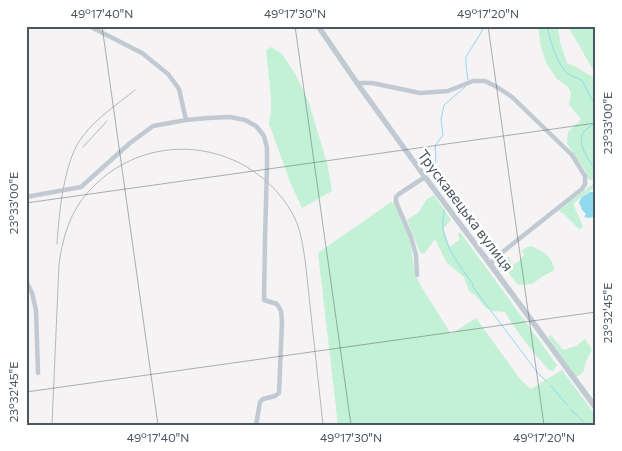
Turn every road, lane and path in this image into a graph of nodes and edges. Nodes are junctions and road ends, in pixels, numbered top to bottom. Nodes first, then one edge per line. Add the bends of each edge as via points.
1 (89, 26) edge
2 (318, 26) edge
3 (357, 83) junction
4 (186, 120) junction
5 (425, 177) junction
6 (26, 197) edge
7 (490, 264) junction
8 (418, 275) dead end
9 (26, 281) edge
10 (38, 373) dead end
11 (596, 408) edge
12 (256, 425) edge

1 - 4 street via 142,53 168,74 179,89
2 - 3 street, Трускавецька вулиця
3 - 5 street, Трускавецька вулиця
3 - 7 street via 427,93 485,81 512,97 572,155 585,176 582,189
4 - 6 street via 146,130 79,188
4 - 12 street via 230,117 245,120 264,136 267,148 264,300 277,304 281,311 279,393 262,399
5 - 7 street, Трускавецька вулиця
5 - 8 street via 396,197 411,236
7 - 11 street, Трускавецька вулиця
9 - 10 street via 36,310

